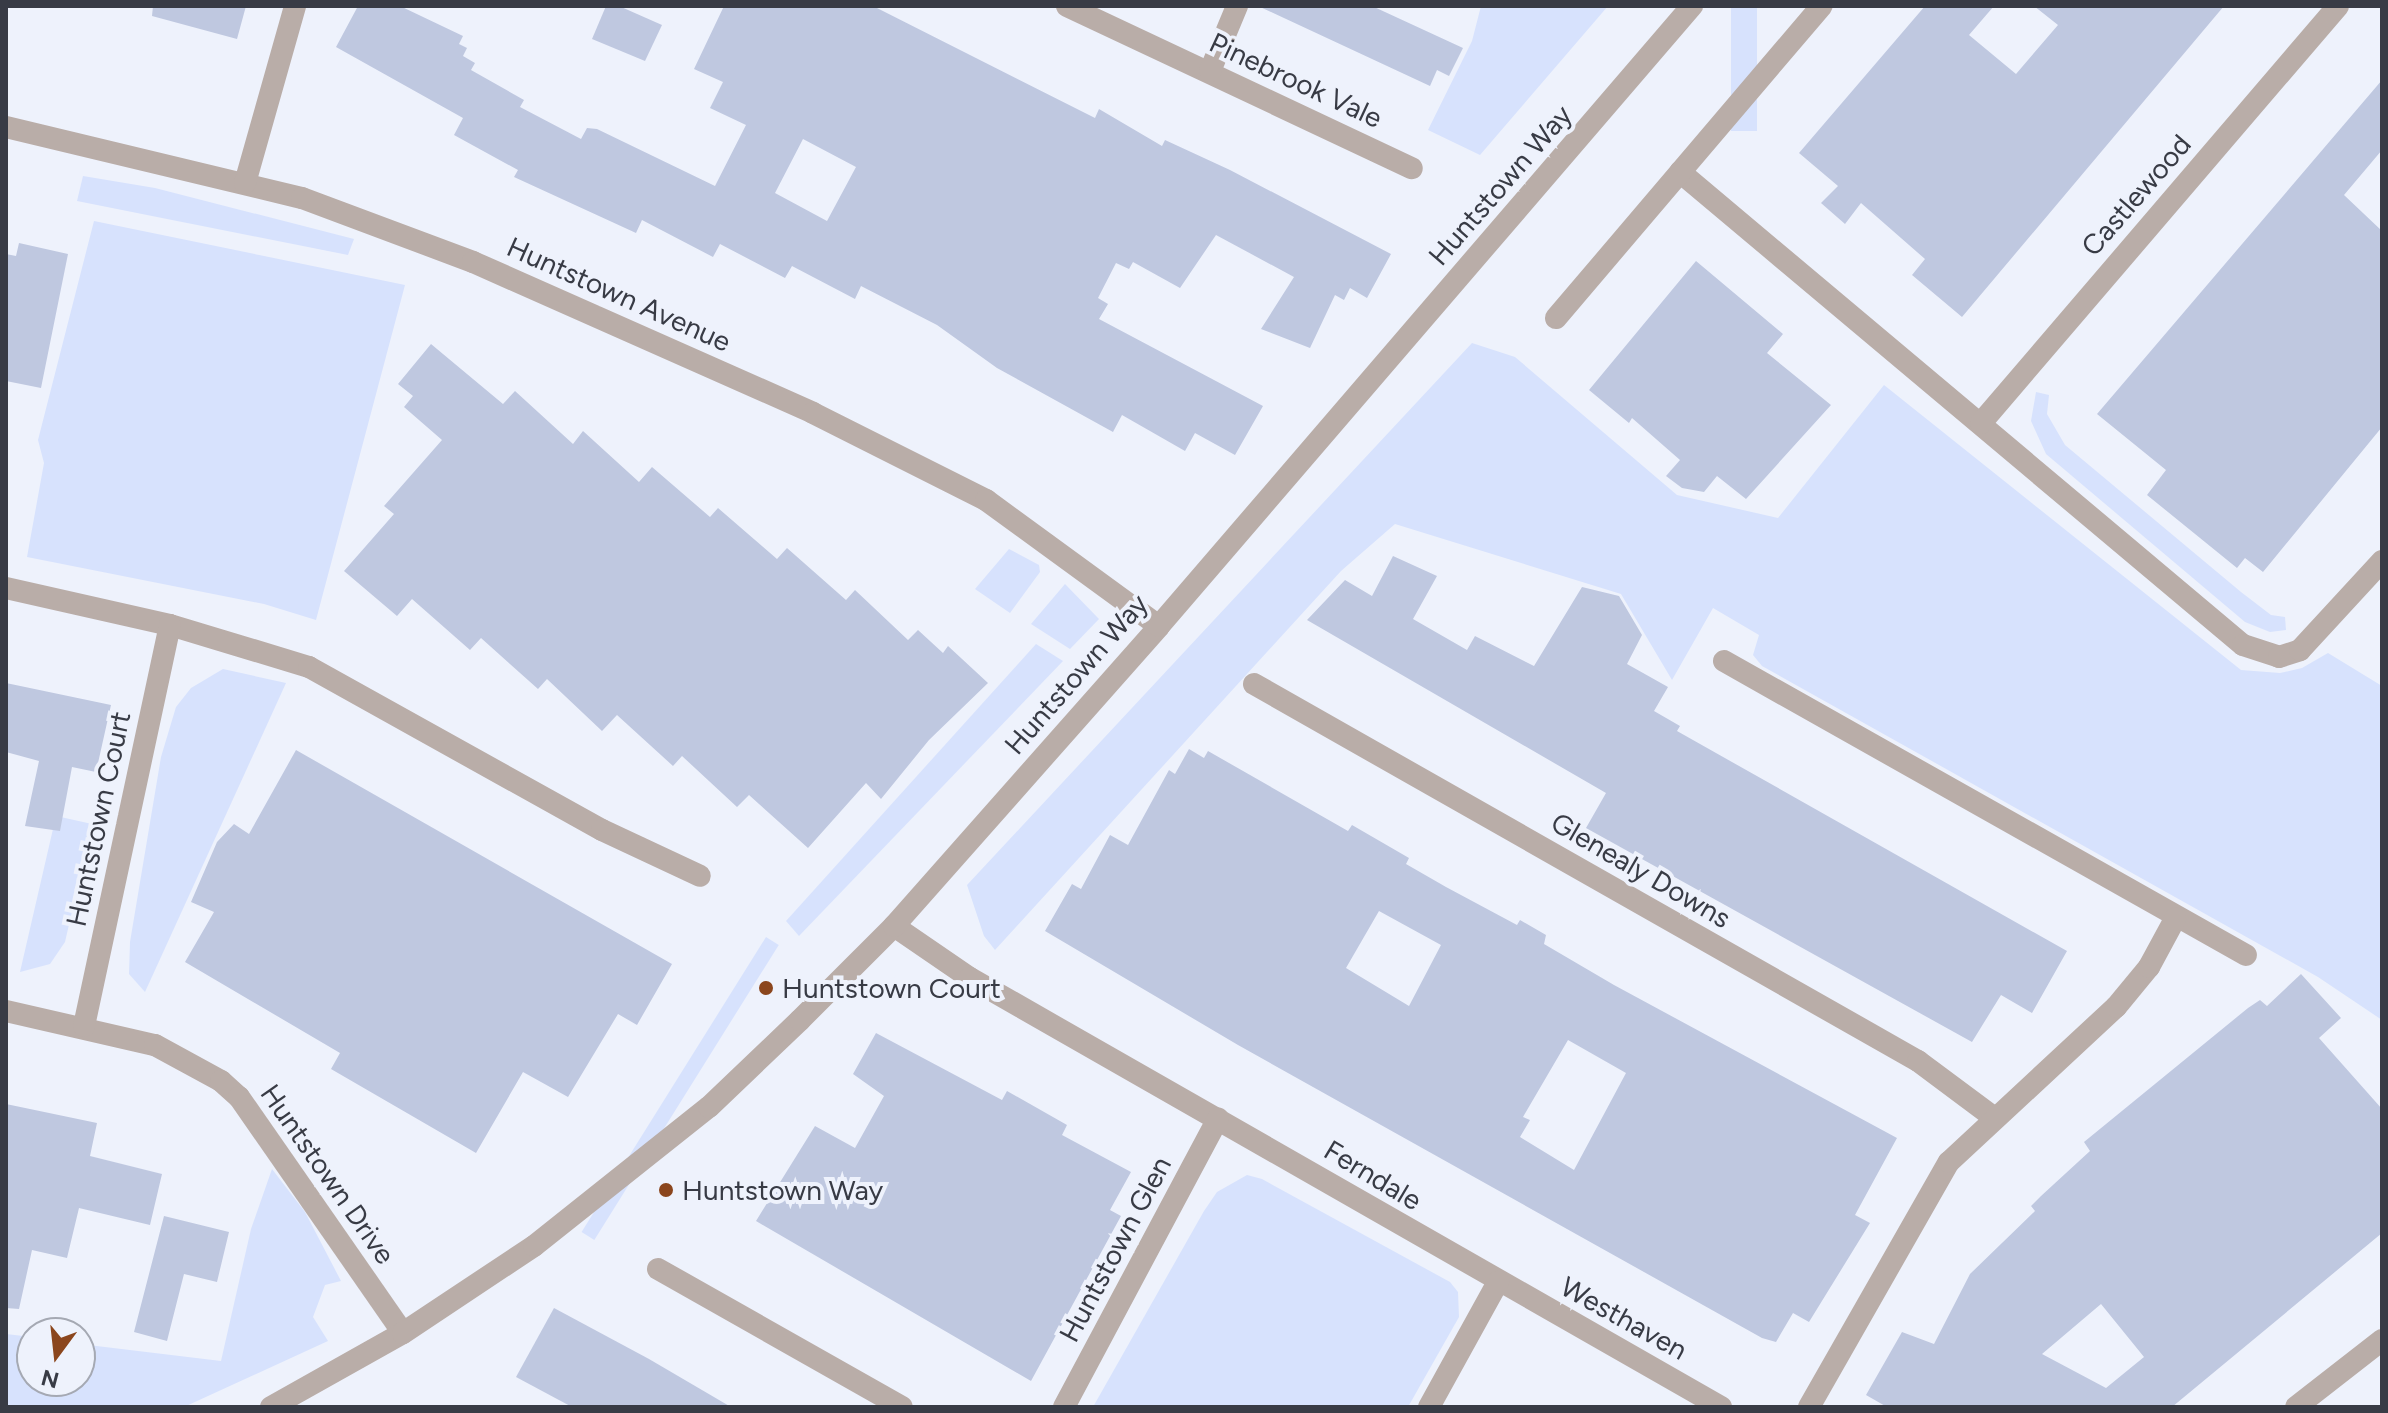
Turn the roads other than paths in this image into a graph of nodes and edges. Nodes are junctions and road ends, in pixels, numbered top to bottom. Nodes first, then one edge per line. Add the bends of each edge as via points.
1 (295, 6) edge
2 (1067, 6) edge
3 (1237, 6) edge
4 (1692, 6) edge
5 (1822, 6) edge
6 (2338, 6) edge
7 (1210, 71) junction
8 (6, 127) edge
9 (1412, 168) dead end
10 (1680, 172) junction
11 (245, 183) junction
12 (1556, 318) dead end
13 (1981, 423) junction
14 (2382, 561) edge
15 (6, 588) edge
16 (170, 625) junction
17 (1159, 626) junction
18 (1724, 661) dead end
19 (1254, 684) dead end
20 (700, 876) dead end
21 (2175, 919) junction
22 (894, 926) junction
23 (2246, 955) dead end
24 (6, 1011) edge
25 (84, 1026) junction
26 (1993, 1117) junction
27 (1218, 1118) junction
28 (658, 1269) dead end
29 (1498, 1282) junction
30 (403, 1333) junction
31 (2382, 1340) edge
32 (271, 1407) edge
33 (902, 1407) edge
34 (1064, 1407) edge
35 (1429, 1407) edge
36 (1721, 1407) edge
37 (1809, 1407) edge
38 (2296, 1407) edge

1 - 11 street
2 - 7 street, Pinebrook Vale
3 - 7 street
4 - 17 street, Huntstown Way
5 - 10 street
6 - 13 street, Castlewood
7 - 9 street, Pinebrook Vale
8 - 11 street, Huntstown Avenue
10 - 12 street
10 - 13 street
11 - 17 street, Huntstown Avenue via 401,232 813,413 986,500
13 - 14 street via 2260,654 2279,657 2312,642
15 - 16 street
16 - 20 street via 257,648 332,678 602,830
16 - 25 street, Huntstown Court
17 - 22 street, Huntstown Way
18 - 21 street
19 - 26 street, Glenealy Downs via 1918,1061
21 - 23 street
21 - 26 street via 2149,967 2116,1007
22 - 27 street, Ferndale via 970,978
22 - 30 street, Huntstown Way via 709,1107 625,1179
24 - 25 street, Huntstown Drive
25 - 30 street, Huntstown Drive via 155,1045 191,1062 239,1097
26 - 37 street via 1949,1162
27 - 29 street, Ferndale
27 - 34 street, Huntstown Glen
28 - 33 street
29 - 35 street
29 - 36 street, Westhaven
30 - 32 street, Huntstown Way
31 - 38 street

